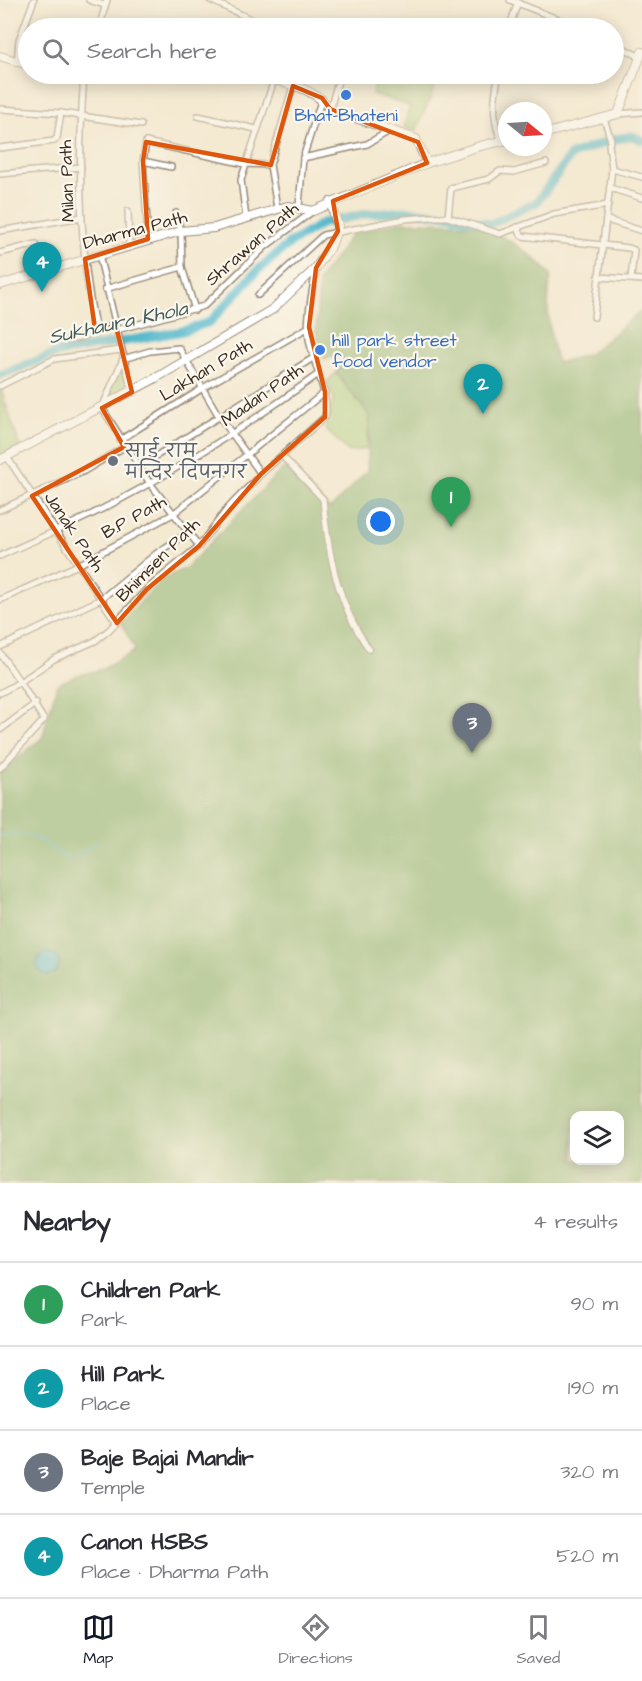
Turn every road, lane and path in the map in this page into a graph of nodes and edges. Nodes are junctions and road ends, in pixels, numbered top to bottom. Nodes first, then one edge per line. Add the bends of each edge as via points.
1 (34, 0) edge
2 (88, 0) edge
3 (210, 0) edge
4 (510, 0) edge
5 (518, 2) edge
6 (105, 3) edge
7 (27, 18) edge
8 (101, 18) edge
9 (249, 18) edge
10 (512, 18) edge
11 (556, 18) edge
12 (624, 47) edge
13 (18, 52) edge
14 (641, 55) edge
15 (0, 56) edge
16 (17, 63) joint
17 (83, 84) edge
18 (273, 84) edge
19 (285, 84) edge
20 (337, 84) edge
21 (498, 84) edge
22 (291, 86) junction
23 (322, 98) junction
24 (0, 109) edge
25 (330, 109) junction
26 (642, 111) edge
27 (61, 113) junction
28 (618, 114) junction
29 (81, 116) junction
30 (198, 116) dead end
31 (604, 119) junction
32 (141, 125) dead end
33 (256, 129) junction
34 (391, 130) junction
35 (552, 132) edge
36 (498, 133) edge
37 (498, 142) edge
38 (0, 148) edge
39 (303, 158) junction
40 (143, 161) junction
41 (427, 163) junction
42 (546, 163) dead end
43 (245, 164) junction
44 (270, 165) junction
45 (171, 167) dead end
46 (81, 168) junction
47 (612, 169) junction
48 (0, 174) edge
49 (642, 177) edge
50 (610, 188) junction
51 (642, 198) edge
52 (330, 202) junction
53 (608, 205) junction
54 (299, 206) junction
55 (277, 208) junction
56 (313, 211) junction
57 (128, 212) dead end
58 (176, 213) dead end
59 (82, 217) junction
60 (448, 217) junction
61 (246, 218) junction
62 (607, 220) junction
63 (517, 227) junction
64 (338, 229) junction
65 (0, 231) edge
66 (181, 231) junction
67 (642, 231) edge
68 (148, 239) junction
69 (36, 244) dead end
70 (129, 244) junction
71 (603, 247) junction
72 (0, 253) edge
73 (99, 255) junction
74 (86, 259) junction
75 (182, 267) junction
76 (316, 268) junction
77 (599, 277) junction
78 (631, 279) junction
79 (642, 280) edge
80 (0, 285) edge
81 (105, 289) junction
82 (258, 295) dead end
83 (195, 310) junction
84 (594, 317) dead end
85 (309, 327) junction
86 (95, 329) junction
87 (117, 330) junction
88 (68, 340) dead end
89 (121, 350) junction
90 (313, 358) junction
91 (123, 359) junction
92 (184, 361) junction
93 (317, 375) junction
94 (0, 386) edge
95 (203, 388) junction
96 (132, 392) junction
97 (325, 392) junction
98 (102, 408) junction
99 (220, 417) junction
100 (233, 434) junction
101 (120, 440) junction
102 (124, 447) junction
103 (246, 453) junction
104 (283, 457) junction
105 (4, 458) edge
106 (140, 466) junction
107 (261, 474) junction
108 (149, 482) junction
109 (32, 496) junction
110 (0, 510) edge
111 (173, 514) junction
112 (56, 530) junction
113 (187, 533) junction
114 (199, 546) junction
115 (0, 556) edge
116 (78, 565) junction
117 (101, 599) junction
118 (0, 600) edge
119 (117, 623) junction
120 (0, 647) edge
121 (369, 649) dead end
122 (0, 653) edge
123 (20, 681) junction
124 (0, 693) edge
125 (36, 703) junction
126 (0, 730) edge
127 (0, 768) edge

1 - 7 street
2 - 6 street
3 - 9 street
4 - 5 street
5 - 10 street
5 - 11 street
6 - 8 street
12 - 14 street
13 - 16 street
14 - 28 street
15 - 16 street
17 - 29 street, Milan Path
18 - 33 street
19 - 22 street
20 - 25 street
21 - 36 street
22 - 23 street
22 - 44 street
23 - 25 street
23 - 39 street
24 - 27 street
25 - 34 street
26 - 28 street
27 - 29 street
27 - 38 street via 54,141
28 - 31 street
29 - 32 street
29 - 46 street, Milan Path
30 - 33 street
31 - 35 street
31 - 47 street via 611,140
33 - 43 street
34 - 39 street via 367,144
34 - 41 street via 416,139
37 - 41 street, Shrawan Path
39 - 54 street
40 - 43 street via 146,142
40 - 45 street
40 - 68 street
41 - 52 street, Shrawan Path
42 - 60 street via 514,172 500,171 489,179 451,188
43 - 44 street
43 - 61 street via 241,180
44 - 55 street
46 - 48 street
46 - 59 street, Milan Path
47 - 49 street
47 - 50 street
50 - 51 street
50 - 53 street
52 - 56 street, Shrawan Path
52 - 64 street
53 - 62 street
53 - 63 street via 554,214
54 - 55 street, Dharma Path
54 - 56 street, Dharma Path
55 - 61 street, Dharma Path
56 - 83 street, Shrawan Path via 265,247 204,306
57 - 70 street
58 - 66 street
59 - 65 street
59 - 74 street, Milan Path
60 - 63 street via 500,234
60 - 64 street
61 - 66 street, Dharma Path via 214,228
62 - 67 street
62 - 71 street
63 - 71 street via 522,236
64 - 76 street
64 - 82 street via 323,235
66 - 68 street, Dharma Path
66 - 75 street
68 - 70 street, Dharma Path
69 - 72 street
70 - 73 street, Dharma Path
71 - 77 street
71 - 78 street via 634,250
73 - 74 street, Dharma Path
73 - 81 street
74 - 80 street, Dharma Path
74 - 86 street, Milan Path
75 - 81 street
75 - 83 street
76 - 85 street
76 - 92 street via 273,309
77 - 78 street
77 - 84 street
78 - 79 street
81 - 87 street
83 - 87 street, Shrawan Path
85 - 90 street
85 - 95 street, Lakhan Path
86 - 87 street, Shrawan Path
86 - 88 street via 83,338
87 - 89 street
89 - 91 street
89 - 94 street via 54,359
90 - 93 street
90 - 99 street
91 - 92 street via 177,347
91 - 96 street
91 - 98 street
92 - 95 street
92 - 96 street
93 - 97 street
93 - 100 street, Madan Path
95 - 99 street
95 - 101 street, Lakhan Path
96 - 98 street
97 - 103 street, B.P Path
97 - 104 street, Bhimsen Path via 325,417
98 - 101 street
98 - 105 street
99 - 100 street
99 - 106 street
100 - 103 street
100 - 108 street, Madan Path
101 - 102 street
102 - 106 street
102 - 109 street
103 - 107 street
103 - 111 street, B.P Path
104 - 107 street, Bhimsen Path
104 - 121 street via 323,499 324,531 339,593
105 - 109 street, Janak Path
106 - 108 street
107 - 114 street, Bhimsen Path
108 - 111 street
108 - 112 street, Madan Path
109 - 110 street
109 - 112 street, Janak Path
111 - 113 street
111 - 116 street, B.P Path
112 - 115 street, Madan Path
112 - 116 street, Janak Path
113 - 114 street
113 - 117 street
114 - 119 street, Bhimsen Path via 147,589
116 - 117 street, Janak Path
116 - 118 street, B.P Path
117 - 119 street, Janak Path
117 - 120 street
119 - 123 street, Bhimsen Path via 95,641 54,659
122 - 123 street
123 - 124 street, Bhimsen Path
123 - 125 street
125 - 126 street
125 - 127 street via 45,717 43,724

